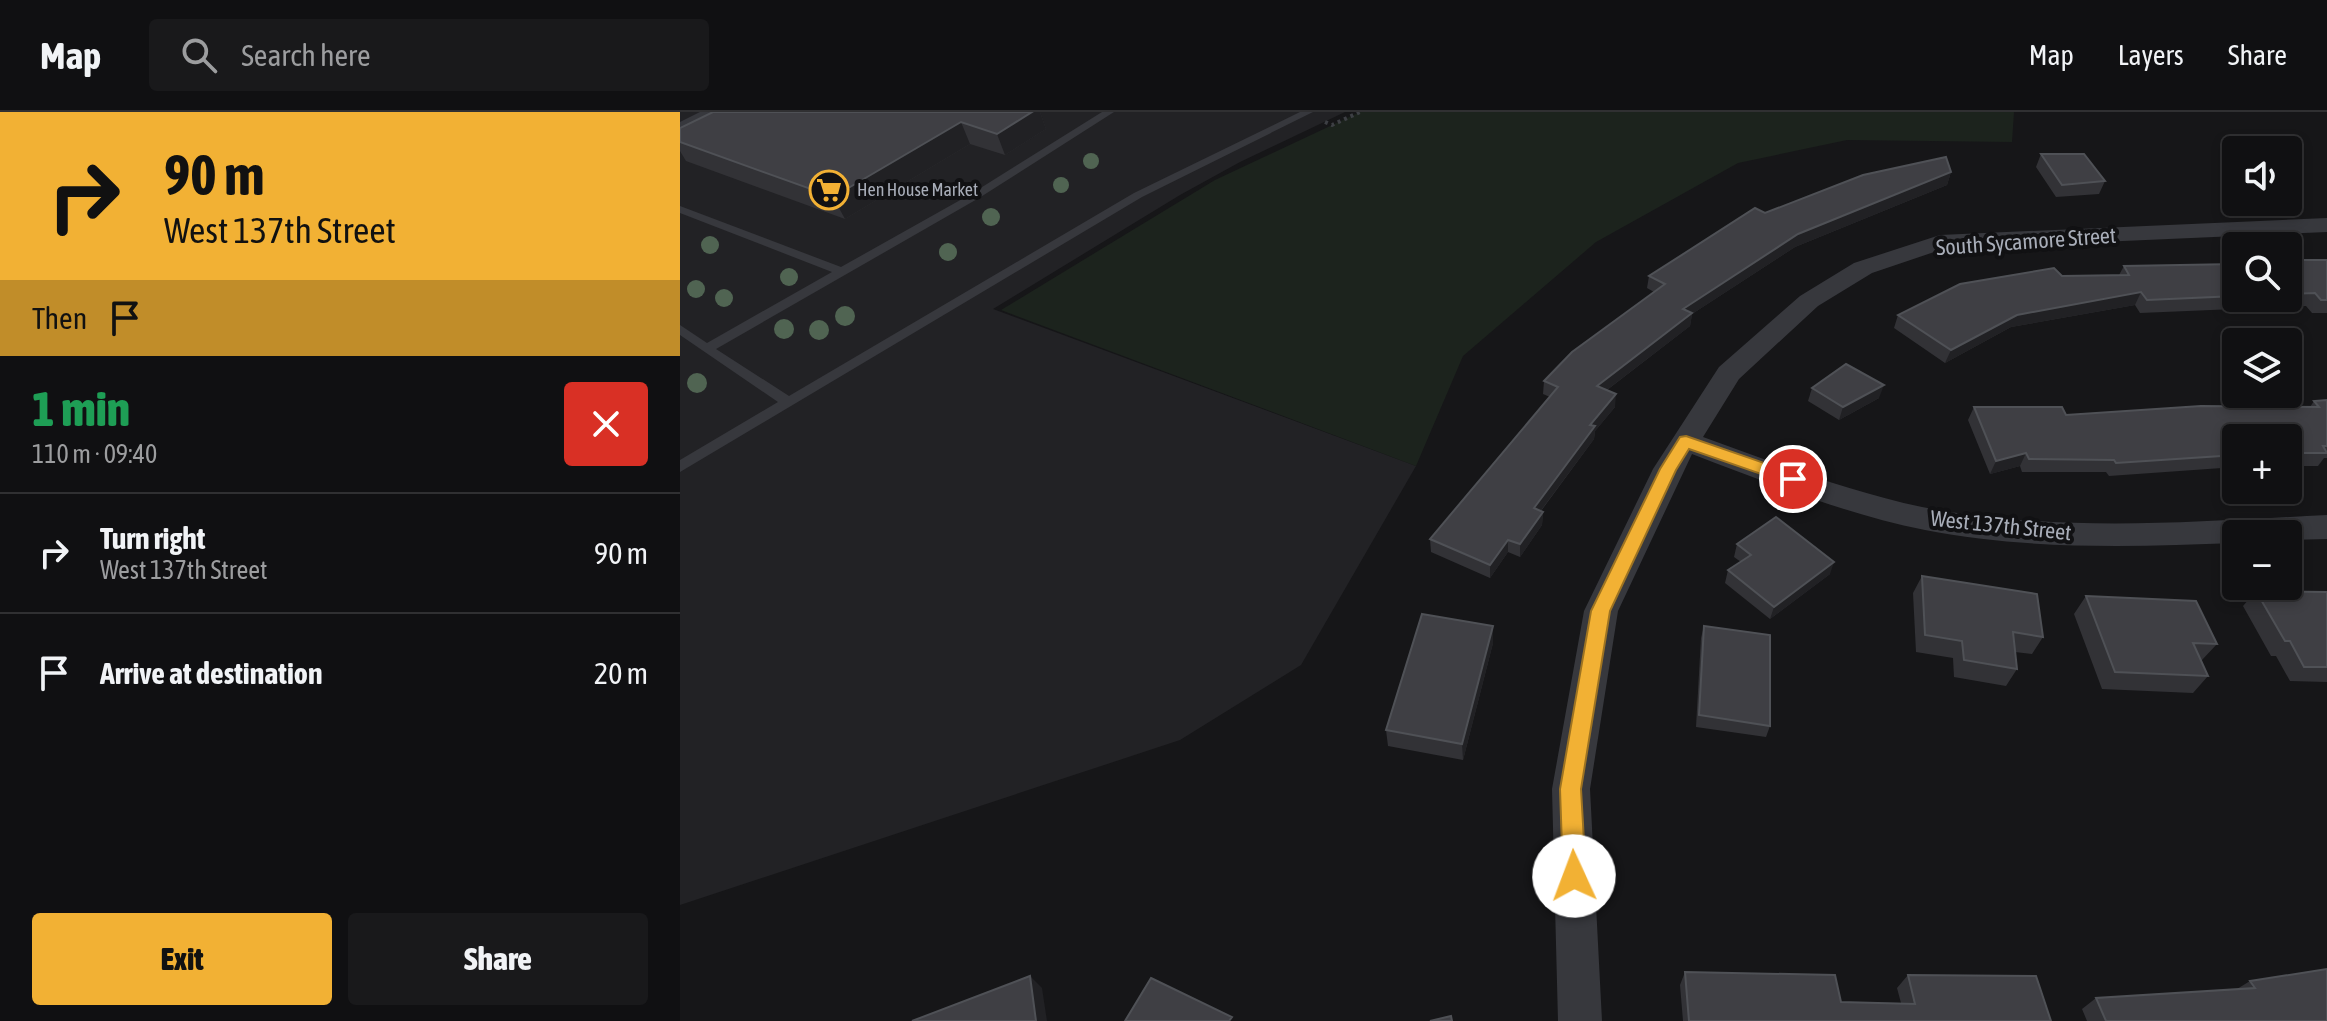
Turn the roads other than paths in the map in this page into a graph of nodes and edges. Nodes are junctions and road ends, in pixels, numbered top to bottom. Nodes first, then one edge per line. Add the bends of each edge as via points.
1 (708, 112) edge
2 (1109, 112) edge
3 (1308, 112) edge
4 (680, 126) edge
5 (680, 209) edge
6 (2327, 225) edge
7 (840, 271) junction
8 (680, 329) edge
9 (706, 349) junction
10 (789, 403) junction
11 (1686, 441) junction
12 (680, 467) edge
13 (2327, 527) edge
14 (1580, 1021) edge

1 - 4 lane
2 - 7 lane via 975,196
3 - 10 lane via 1126,202
5 - 7 lane
6 - 11 street, South Sycamore Street via 1940,242 1863,268 1809,301 1729,373
7 - 9 lane
8 - 9 lane
9 - 10 lane
10 - 12 lane
11 - 13 street, West 137th Street via 1846,498 1956,524 2116,536
11 - 14 street, South Sycamore Street via 1601,611 1571,789

